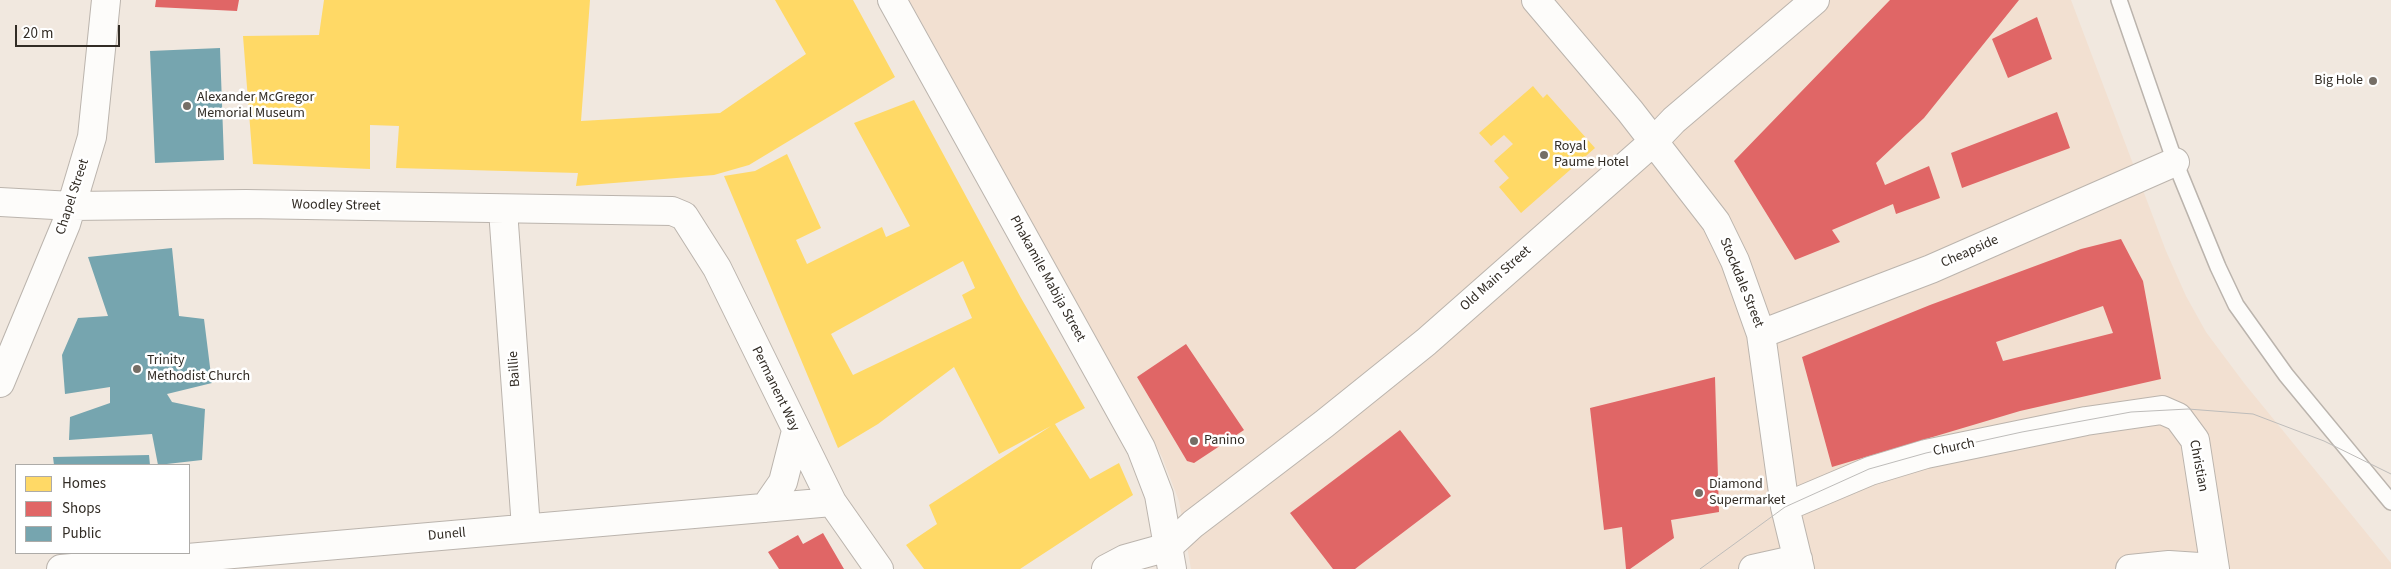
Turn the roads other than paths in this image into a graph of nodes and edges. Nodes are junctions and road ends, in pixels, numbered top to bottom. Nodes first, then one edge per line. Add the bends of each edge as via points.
1 (106, 0) edge
2 (892, 0) edge
3 (1536, 0) edge
4 (1815, 0) edge
5 (2119, 0) edge
6 (1653, 142) junction
7 (2175, 162) junction
8 (0, 202) edge
9 (72, 206) junction
10 (503, 210) junction
11 (672, 211) joint
12 (1761, 334) junction
13 (0, 383) edge
14 (2130, 414) joint
15 (796, 431) junction
16 (832, 502) junction
17 (2391, 502) edge
18 (1785, 507) junction
19 (765, 508) junction
20 (526, 528) junction
21 (1166, 562) edge
22 (1799, 564) edge
23 (2214, 568) edge
24 (62, 569) edge
25 (879, 569) edge
26 (1106, 569) edge
27 (1753, 569) edge
28 (2130, 569) edge

1 - 9 street, Chapel Street via 92,137
2 - 21 street, Phakamile Mabija Street via 1142,448 1158,495
3 - 6 street, Stockdale Street
4 - 6 street, Old Main Street via 1674,120
5 - 7 lane
6 - 12 street, Stockdale Street via 1716,222 1736,261
6 - 21 street, Old Main Street via 1426,342 1193,524
7 - 12 street, Cheapside via 1931,269
7 - 17 lane via 2236,305 2286,375
8 - 9 street, Woodley Street
9 - 10 street, Woodley Street via 246,204
9 - 13 street, Chapel Street
10 - 11 street, Woodley Street
10 - 20 street, Baillie
11 - 15 street, Permanent Way via 684,216 717,268
12 - 18 street, Stockdale Street
14 - 18 street, Church via 1926,454 1870,471
14 - 23 street, Christian via 2162,410 2178,417 2195,440
15 - 16 street, Permanent Way
15 - 19 street via 783,482
16 - 19 street, Dunell
16 - 25 street, Permanent Way
18 - 22 street, Stockdale Street
19 - 20 street, Dunell
20 - 24 street, Dunell
21 - 26 street via 1125,558
22 - 27 street
23 - 28 street via 2169,565

